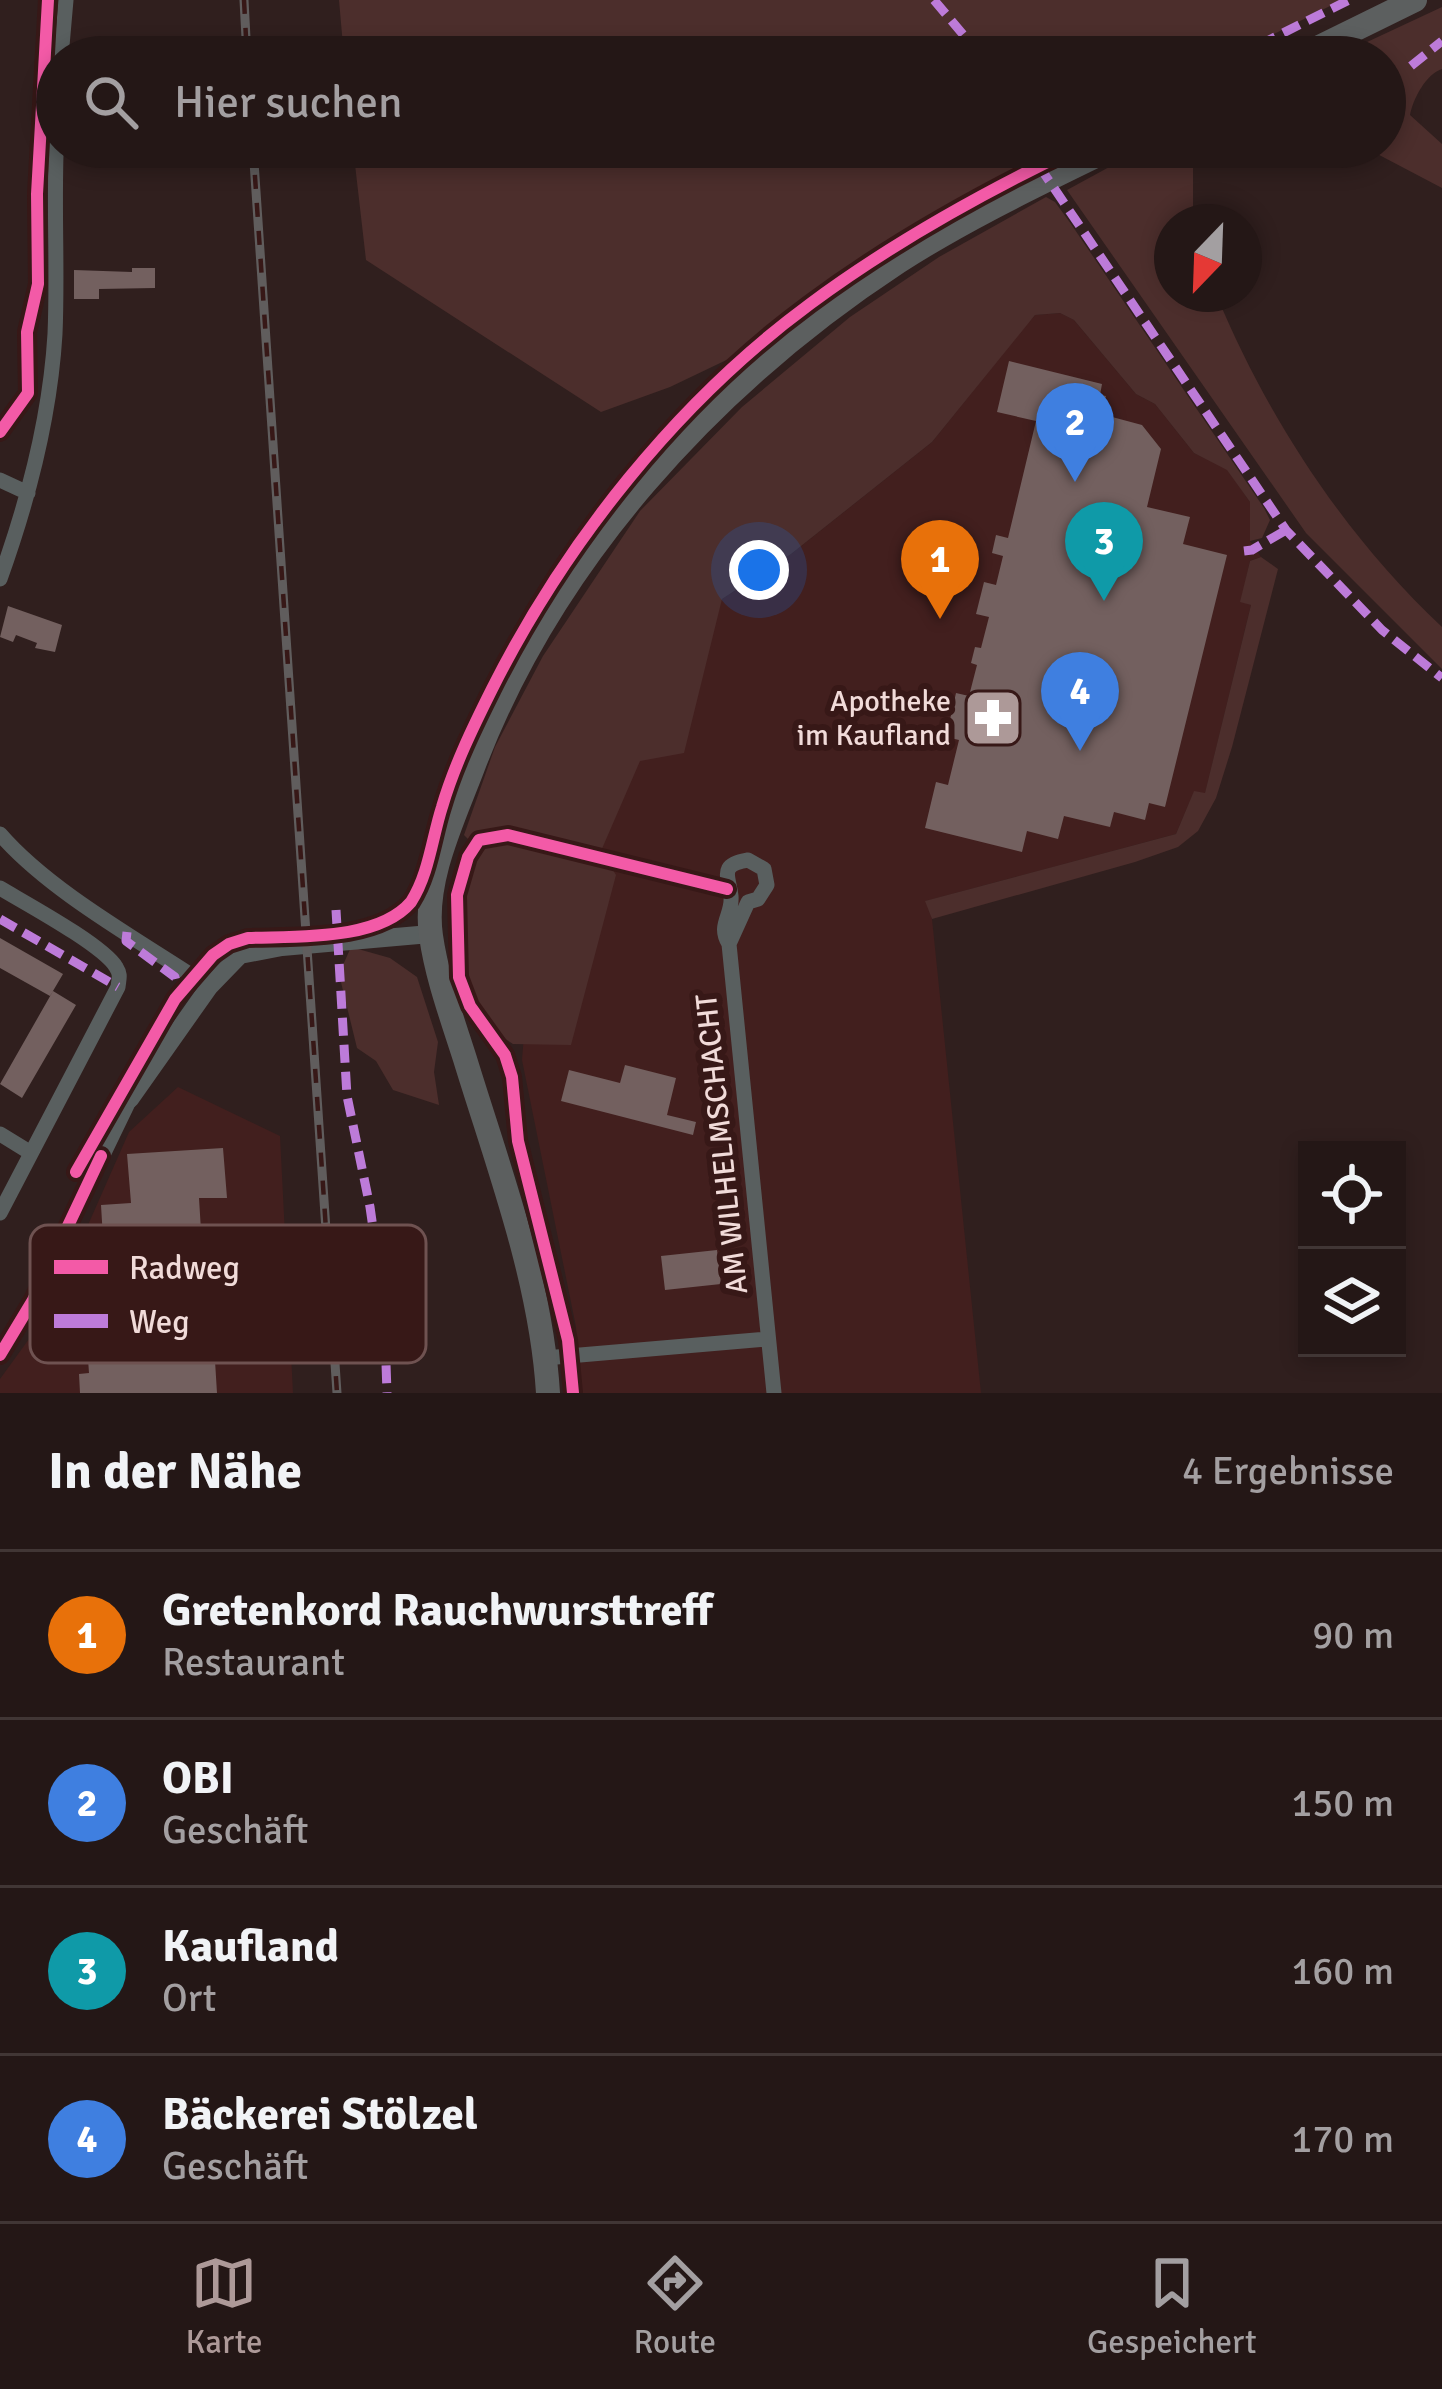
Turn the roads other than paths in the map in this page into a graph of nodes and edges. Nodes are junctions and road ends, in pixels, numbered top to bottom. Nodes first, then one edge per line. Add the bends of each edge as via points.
1 (67, 0) edge
2 (1415, 0) edge
3 (63, 36) edge
4 (1341, 36) edge
5 (56, 168) edge
6 (1073, 168) edge
7 (0, 480) edge
8 (28, 493) junction
9 (0, 579) edge
10 (0, 834) edge
11 (3, 890) edge
12 (731, 896) junction
13 (748, 902) junction
14 (430, 934) junction
15 (729, 944) junction
16 (209, 986) junction
17 (130, 1100) joint
18 (0, 1134) edge
19 (31, 1153) junction
20 (0, 1213) edge
21 (69, 1225) edge
22 (30, 1305) edge
23 (769, 1339) junction
24 (0, 1355) edge
25 (545, 1358) junction
26 (548, 1393) edge
27 (774, 1393) edge

1 - 3 street
2 - 4 main road
5 - 8 street via 53,355
6 - 14 main road via 901,260 778,349 613,521 495,717 449,832 431,894
7 - 8 street
8 - 9 street
10 - 16 street via 57,884
11 - 19 street via 113,963 119,976
12 - 13 street
12 - 13 street via 731,866 757,862 767,885
12 - 15 street, AM WILHELMSCHACHT via 722,929
13 - 15 street
14 - 16 street via 240,955
14 - 25 main road via 520,1238
15 - 23 street, AM WILHELMSCHACHT
16 - 17 street
17 - 21 street
18 - 19 street
19 - 20 street
22 - 24 street
23 - 25 street
23 - 27 street, AM WILHELMSCHACHT
25 - 26 main road

